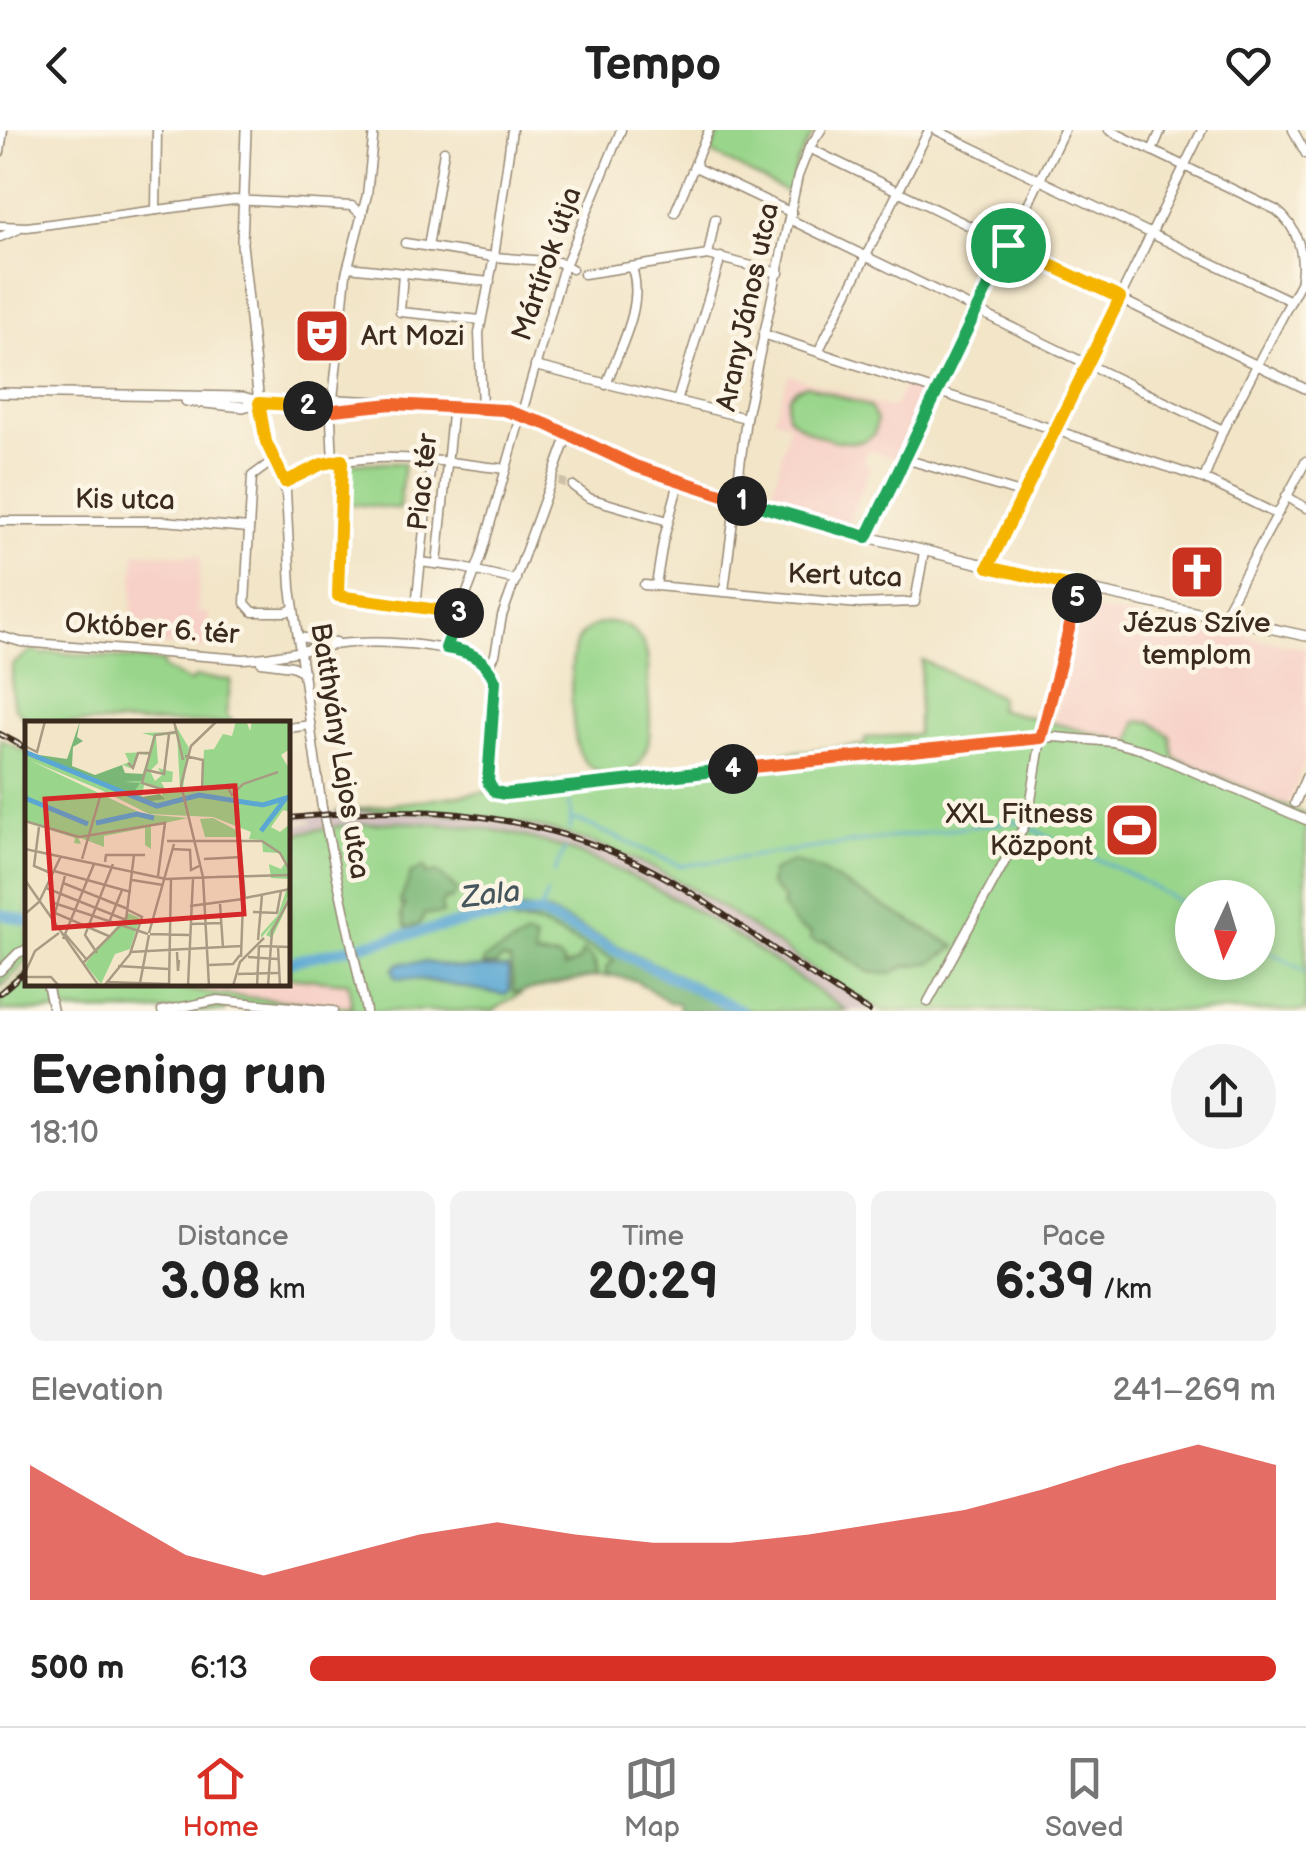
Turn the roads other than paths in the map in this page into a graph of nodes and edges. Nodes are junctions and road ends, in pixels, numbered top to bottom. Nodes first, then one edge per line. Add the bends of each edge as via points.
1 (4, 130) edge
2 (157, 130) edge
3 (246, 130) edge
4 (374, 130) edge
5 (512, 130) edge
6 (621, 130) edge
7 (709, 130) edge
8 (821, 130) edge
9 (932, 130) edge
10 (1064, 130) edge
11 (1109, 130) edge
12 (1161, 130) edge
13 (1202, 130) edge
14 (1293, 130) edge
15 (1127, 134) edge
16 (810, 148) junction
17 (1152, 151) junction
18 (0, 152) edge
19 (444, 152) dead end
20 (1306, 154) edge
21 (696, 164) junction
22 (1184, 166) junction
23 (1040, 181) junction
24 (899, 190) junction
25 (243, 200) junction
26 (156, 210) junction
27 (675, 212) dead end
28 (362, 215) junction
29 (791, 217) junction
30 (715, 219) dead end
31 (0, 231) edge
32 (1152, 236) junction
33 (405, 243) dead end
34 (1008, 245) junction
35 (428, 246) junction
36 (708, 255) junction
37 (867, 256) junction
38 (494, 257) junction
39 (721, 258) junction
40 (348, 267) junction
41 (569, 267) junction
42 (633, 269) junction
43 (403, 273) junction
44 (779, 273) junction
45 (584, 274) dead end
46 (490, 282) junction
47 (1120, 298) junction
48 (1291, 301) junction
49 (977, 310) junction
50 (480, 320) junction
51 (764, 334) junction
52 (818, 352) junction
53 (1088, 364) junction
54 (1258, 365) junction
55 (535, 366) junction
56 (256, 380) junction
57 (606, 385) junction
58 (1306, 389) edge
59 (938, 392) junction
60 (0, 393) edge
61 (174, 398) junction
62 (246, 398) junction
63 (333, 400) junction
64 (678, 401) junction
65 (259, 403) junction
66 (377, 404) junction
67 (453, 405) junction
68 (318, 406) junction
69 (482, 407) junction
70 (521, 414) junction
71 (746, 418) junction
72 (331, 420) dead end
73 (1224, 430) junction
74 (1055, 431) junction
75 (568, 434) junction
76 (274, 460) junction
77 (339, 460) junction
78 (904, 460) junction
79 (430, 461) junction
80 (1306, 461) edge
81 (447, 462) junction
82 (506, 469) junction
83 (1204, 479) junction
84 (285, 482) junction
85 (680, 482) junction
86 (572, 486) tunnel mouth
87 (1024, 494) junction
88 (1286, 496) junction
89 (736, 500) junction
90 (1306, 508) edge
91 (1276, 514) junction
92 (0, 521) edge
93 (668, 521) junction
94 (249, 528) junction
95 (867, 537) junction
96 (924, 552) junction
97 (420, 562) junction
98 (437, 564) junction
99 (988, 567) junction
100 (476, 570) junction
101 (516, 580) junction
102 (644, 585) dead end
103 (656, 585) junction
104 (1080, 588) junction
105 (724, 591) junction
106 (416, 608) junction
107 (294, 609) junction
108 (459, 612) junction
109 (1221, 619) junction
110 (0, 636) edge
111 (1306, 636) edge
112 (298, 637) junction
113 (346, 643) junction
114 (446, 648) junction
115 (300, 652) junction
116 (242, 658) junction
117 (488, 667) junction
118 (304, 672) junction
119 (311, 725) junction
120 (290, 728) edge
121 (1041, 738) junction
122 (1306, 777) edge
123 (1296, 803) dead end
124 (1306, 820) edge
125 (25, 950) edge
126 (0, 971) edge
127 (47, 986) edge
128 (224, 1000) junction
129 (928, 1002) dead end
130 (204, 1007) edge
131 (53, 1011) edge
132 (162, 1011) edge
133 (223, 1011) edge
134 (333, 1011) edge
135 (366, 1011) edge

1 - 18 street
2 - 26 street
3 - 25 main road
4 - 28 street
5 - 38 street
6 - 41 street, Mártírok útja
7 - 21 street
8 - 16 street, Arany János utca
9 - 23 street
9 - 24 street
10 - 23 street
11 - 15 street
12 - 17 street
13 - 22 street
14 - 20 street
15 - 17 street
16 - 24 street
16 - 29 street, Arany János utca
17 - 22 street
19 - 35 street
21 - 27 street
21 - 29 street
22 - 32 street
22 - 48 street via 1276,210 1292,227 1305,261
23 - 32 street
23 - 34 street
24 - 34 street
24 - 37 street
25 - 26 street
25 - 28 street via 352,206
25 - 56 main road
26 - 31 street
28 - 40 street
29 - 37 street
29 - 44 street, Arany János utca
30 - 36 street
32 - 47 street
32 - 48 street
33 - 35 street
34 - 47 street
34 - 49 street
35 - 38 street
36 - 39 street
36 - 42 street
37 - 49 street
37 - 52 street
38 - 41 street
38 - 46 street
39 - 44 street
39 - 64 street
40 - 43 street
40 - 63 street
41 - 55 street, Mártírok útja
42 - 45 street
42 - 57 street via 636,305
43 - 46 street
43 - 50 street via 400,312
44 - 51 street, Arany János utca
46 - 50 street
47 - 53 street
47 - 54 street
48 - 54 street
49 - 53 street
49 - 59 street
50 - 69 street
51 - 52 street
51 - 71 street, Arany János utca
52 - 59 street
53 - 73 street
53 - 74 street
54 - 58 street
54 - 73 street
55 - 57 street
55 - 70 street, Mártírok útja
56 - 62 main road
56 - 65 main road
57 - 64 street
59 - 74 street
59 - 78 street
60 - 61 main road
61 - 62 main road
61 - 65 main road via 221,406
62 - 65 main road
63 - 66 main road
63 - 68 main road
64 - 71 street
65 - 68 main road
65 - 76 street, Batthyány Lajos utca
66 - 67 main road
66 - 68 main road
67 - 69 main road
67 - 81 street, Piac tér
69 - 70 main road
70 - 75 main road
70 - 82 street, Mártírok útja
71 - 89 street, Arany János utca
72 - 77 street
73 - 83 street
74 - 83 street
74 - 87 street
75 - 85 main road
75 - 101 street
76 - 84 street, Batthyány Lajos utca
76 - 94 street via 252,476
77 - 79 street
77 - 84 street
77 - 106 street via 338,596
78 - 87 street
78 - 95 street
79 - 81 street
79 - 97 street, Piac tér
80 - 88 street
81 - 82 street
81 - 98 street, Piac tér
82 - 100 street, Mártírok útja
83 - 91 street
84 - 107 street, Batthyány Lajos utca
85 - 89 main road
85 - 93 street
86 - 93 street
87 - 99 street
88 - 90 street
88 - 91 street
89 - 95 main road
89 - 105 street
91 - 109 street
92 - 94 street, Kis utca
93 - 103 street
94 - 107 street via 246,606 256,612
95 - 96 main road
96 - 99 main road
96 - 105 street, Kert utca via 915,602 858,604
97 - 98 street
97 - 106 street, Piac tér
98 - 100 street
99 - 104 main road
100 - 101 street
100 - 108 street, Mártírok útja
101 - 117 street
102 - 103 street, Kert utca
103 - 105 street, Kert utca
104 - 109 main road
104 - 121 street
106 - 108 street
107 - 112 street, Batthyány Lajos utca
108 - 114 street, Mártírok útja
109 - 111 main road
110 - 116 street, Október 6. tér
112 - 113 street
112 - 115 street, Batthyány Lajos utca
113 - 114 street
113 - 115 street, Október 6. tér
114 - 117 street
115 - 116 street, Október 6. tér
115 - 118 street, Batthyány Lajos utca
116 - 118 street
117 - 121 street via 496,691 488,782 505,794
118 - 119 street, Batthyány Lajos utca
119 - 120 street
119 - 135 street, Batthyány Lajos utca
121 - 124 street via 1127,745
121 - 129 street via 1025,825
122 - 123 street
125 - 126 street
127 - 131 street
128 - 130 street
128 - 133 street
128 - 134 street
130 - 132 street

